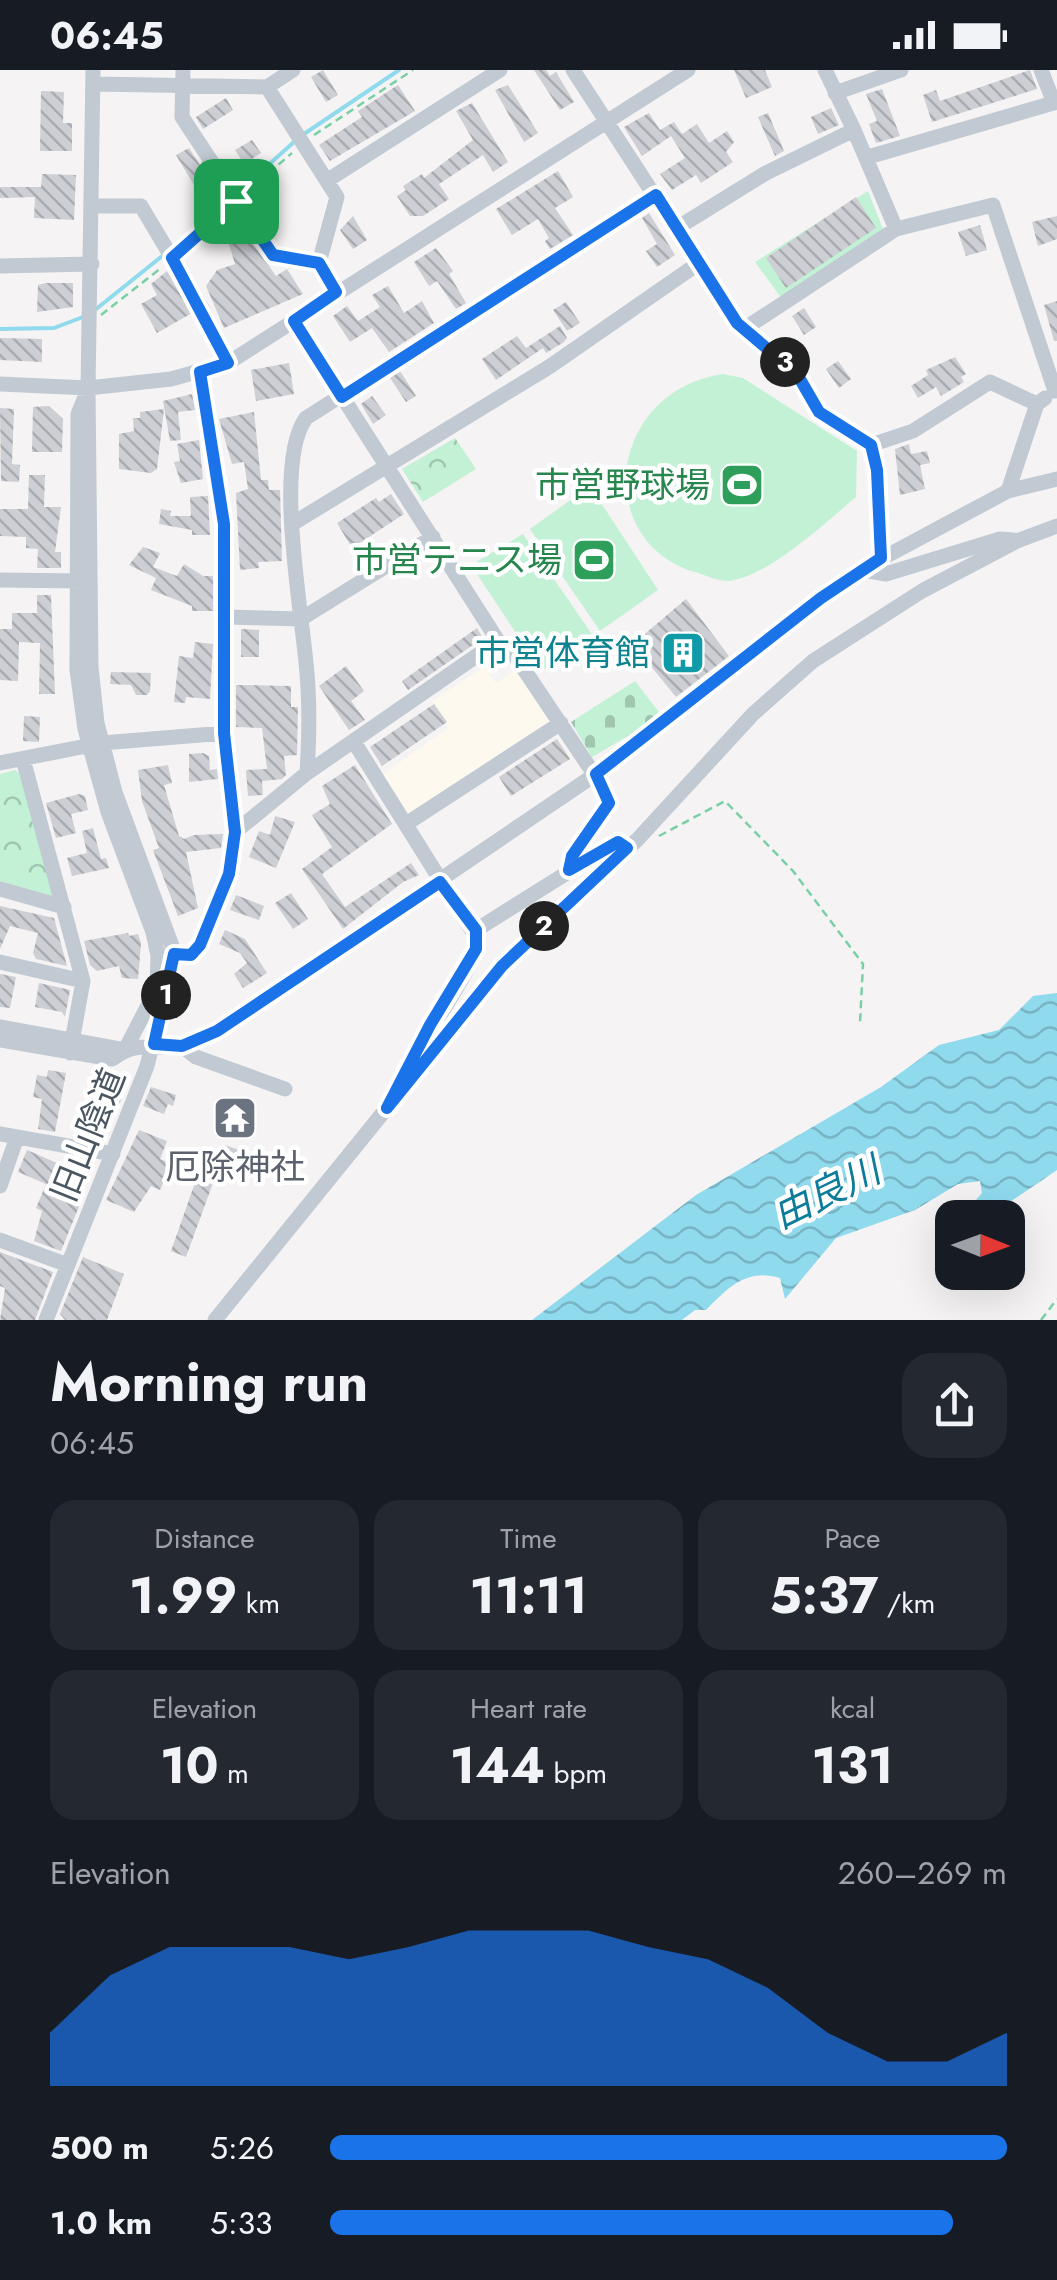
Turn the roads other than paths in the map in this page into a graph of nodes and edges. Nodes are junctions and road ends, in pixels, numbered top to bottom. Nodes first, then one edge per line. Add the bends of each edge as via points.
1 (292, 70) edge
2 (500, 70) edge
3 (572, 70) edge
4 (688, 70) edge
5 (825, 70) edge
6 (901, 70) edge
7 (1041, 70) edge
8 (93, 77) edge
9 (182, 78) edge
10 (267, 87) junction
11 (835, 93) junction
12 (1056, 103) edge
13 (606, 120) junction
14 (854, 130) junction
15 (868, 157) junction
16 (328, 180) junction
17 (656, 195) junction
18 (93, 206) junction
19 (677, 228) junction
20 (896, 229) junction
21 (319, 263) junction
22 (699, 263) junction
23 (92, 264) junction
24 (0, 266) edge
25 (336, 292) junction
26 (294, 321) junction
27 (744, 329) junction
28 (228, 363) junction
29 (200, 372) junction
30 (0, 384) edge
31 (88, 388) junction
32 (1056, 391) edge
33 (342, 397) junction
34 (1037, 404) junction
35 (871, 445) junction
36 (388, 466) junction
37 (1057, 478) edge
38 (1008, 491) junction
39 (292, 524) junction
40 (1057, 526) edge
41 (433, 538) junction
42 (1017, 541) junction
43 (881, 558) junction
44 (864, 570) junction
45 (0, 580) edge
46 (85, 581) junction
47 (227, 617) junction
48 (301, 618) junction
49 (498, 642) junction
50 (561, 722) junction
51 (224, 733) junction
52 (354, 742) junction
53 (95, 744) junction
54 (24, 759) junction
55 (0, 763) edge
56 (307, 773) junction
57 (596, 774) junction
58 (406, 824) junction
59 (235, 832) junction
60 (632, 844) junction
61 (569, 870) junction
62 (440, 882) junction
63 (0, 888) edge
64 (64, 908) junction
65 (476, 930) junction
66 (166, 955) junction
67 (0, 962) edge
68 (83, 981) junction
69 (0, 1027) edge
70 (0, 1040) edge
71 (154, 1044) junction
72 (182, 1046) junction
73 (71, 1047) junction
74 (125, 1050) junction
75 (285, 1089) dead end
76 (387, 1108) junction
77 (8, 1135) edge
78 (113, 1154) junction
79 (0, 1187) edge
80 (0, 1240) edge
81 (68, 1265) junction
82 (46, 1320) edge
83 (215, 1320) edge

1 - 10 street
2 - 16 street
3 - 13 street
4 - 13 street
5 - 11 street
6 - 11 street
7 - 12 street
8 - 9 street
8 - 18 street
9 - 10 street
9 - 21 street via 182,117 273,255
10 - 16 street
11 - 14 street
12 - 15 street
13 - 17 street
13 - 25 street
14 - 15 street
14 - 19 street via 766,173
15 - 20 street
16 - 21 street via 337,196
17 - 19 street
17 - 33 street
18 - 23 street
18 - 28 street via 141,206
19 - 22 street
20 - 27 street
20 - 32 street via 992,205
21 - 25 street
22 - 27 street
22 - 36 street via 549,367
23 - 24 street
23 - 31 street via 96,312
25 - 26 street
26 - 28 street
26 - 33 street
27 - 35 street via 797,374 819,412
28 - 29 street
29 - 31 street
29 - 47 street via 224,524
30 - 31 street
31 - 46 street
32 - 34 street
33 - 36 street
33 - 39 street via 306,418 295,434
34 - 35 street via 990,382 912,431
34 - 38 street
35 - 43 street
36 - 39 street
36 - 41 street
37 - 38 street
38 - 43 street
39 - 48 street
40 - 42 street
41 - 48 street
41 - 49 street
42 - 44 street via 1000,539 886,574
42 - 60 street via 813,661
43 - 44 street
44 - 57 street
45 - 46 street
46 - 53 street
47 - 48 street
47 - 51 street
48 - 56 street
49 - 50 street via 510,647
49 - 52 street
50 - 57 street
50 - 58 street
51 - 53 street
51 - 59 street
52 - 56 street
52 - 58 street
53 - 54 street
53 - 66 street
54 - 55 street
54 - 64 street
56 - 59 street
57 - 61 street via 609,803
57 - 62 street
58 - 62 street
59 - 66 street via 229,874 200,945 191,955
60 - 61 street via 618,842
60 - 76 street via 502,966
61 - 65 street
62 - 65 street
62 - 72 street via 243,1016
63 - 64 street
64 - 68 street
65 - 76 street via 470,964
66 - 71 street, 旧山陰道
66 - 74 street, 旧山陰道
67 - 68 street
68 - 73 street
69 - 73 street
70 - 73 street
71 - 72 street
71 - 74 street
71 - 78 street, 旧山陰道
72 - 75 street
73 - 74 street
76 - 83 street
77 - 78 street
77 - 79 street
78 - 81 street, 旧山陰道
80 - 81 street
81 - 82 street, 旧山陰道

